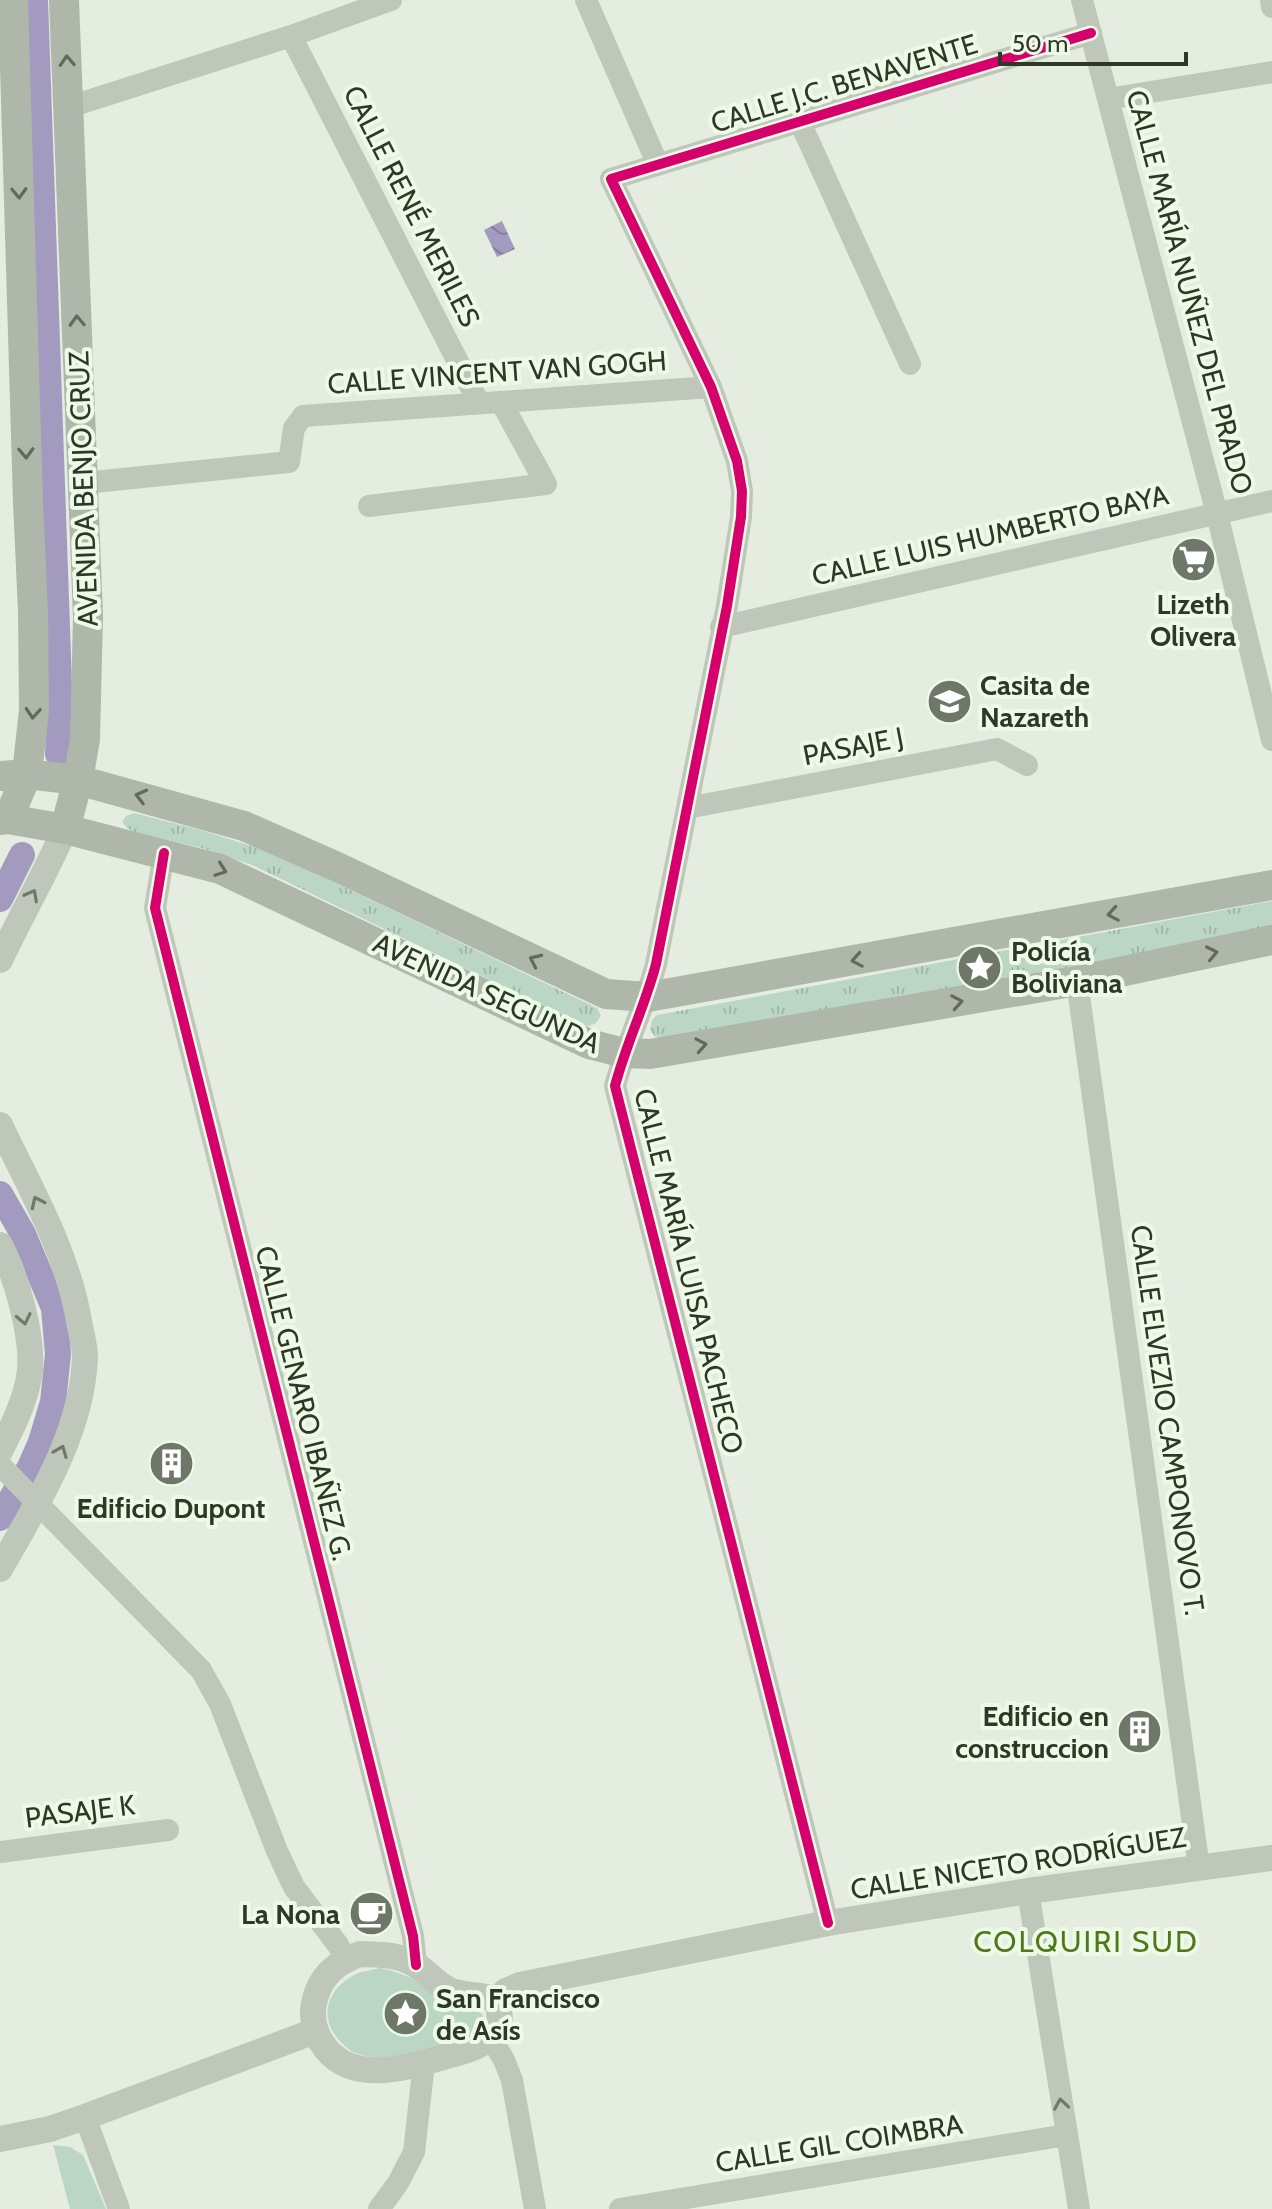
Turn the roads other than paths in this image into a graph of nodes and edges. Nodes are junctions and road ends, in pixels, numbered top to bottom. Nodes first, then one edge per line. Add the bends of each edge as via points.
1 (13, 0) edge
2 (64, 0) edge
3 (391, 0) edge
4 (586, 0) edge
5 (1082, 0) edge
6 (1271, 0) edge
7 (1272, 7) edge
8 (1091, 33) junction
9 (291, 36) junction
10 (1272, 72) edge
11 (1108, 99) junction
12 (69, 107) junction
13 (8, 117) edge
14 (800, 122) junction
15 (658, 165) junction
16 (611, 179) joint
17 (910, 364) dead end
18 (711, 387) junction
19 (490, 403) junction
20 (84, 483) junction
21 (1272, 501) edge
22 (369, 506) dead end
23 (1217, 514) junction
24 (721, 627) junction
25 (1272, 740) edge
26 (1027, 765) dead end
27 (14, 775) edge
28 (78, 780) junction
29 (687, 808) junction
30 (3, 826) edge
31 (65, 829) junction
32 (164, 853) junction
33 (1272, 885) edge
34 (1272, 940) edge
35 (0, 960) edge
36 (1077, 981) junction
37 (648, 997) junction
38 (624, 1053) junction
39 (0, 1125) edge
40 (0, 1245) edge
41 (3, 1463) edge
42 (32, 1498) junction
43 (0, 1569) edge
44 (168, 1830) dead end
45 (0, 1852) edge
46 (1272, 1858) edge
47 (1199, 1868) junction
48 (1028, 1891) junction
49 (828, 1923) junction
50 (346, 1959) junction
51 (416, 1965) junction
52 (497, 2000) junction
53 (315, 2031) junction
54 (490, 2036) junction
55 (424, 2063) junction
56 (85, 2117) junction
57 (1066, 2135) junction
58 (0, 2139) edge
59 (119, 2209) edge
60 (379, 2209) edge
61 (535, 2209) edge
62 (620, 2209) edge
63 (1079, 2209) edge

1 - 13 main road, AVENIDA BENJO CRUZ
12 -> 2 main road, AVENIDA BENJO CRUZ
3 - 9 street
4 - 15 street
5 - 8 street, CALLE MARÍA NUÑEZ DEL PRADO
6 - 7 street
8 - 11 street, CALLE MARÍA NUÑEZ DEL PRADO
8 - 14 street, CALLE J.C. BENAVENTE
9 - 12 street
9 - 19 street, CALLE RENÉ MERILES
10 - 11 street
11 - 23 street, CALLE MARÍA NUÑEZ DEL PRADO
20 -> 12 main road, AVENIDA BENJO CRUZ
13 -> 27 main road, AVENIDA BENJO CRUZ via 34,710
14 - 15 street, CALLE J.C. BENAVENTE
14 - 17 street
15 - 16 street, CALLE J.C. BENAVENTE
16 - 18 street, CALLE MARÍA LUISA PACHECO
18 - 19 street, CALLE VINCENT VAN GOGH
18 - 24 street, CALLE MARÍA LUISA PACHECO via 742,491
19 - 20 street, CALLE VINCENT VAN GOGH via 303,416 294,428 289,462
19 - 22 street, CALLE RENÉ MERILES via 546,484
20 - 28 main road, AVENIDA BENJO CRUZ via 88,617 85,739
21 - 23 street, CALLE LUIS HUMBERTO BAYA
23 - 24 street, CALLE LUIS HUMBERTO BAYA
23 - 25 street, CALLE MARÍA NUÑEZ DEL PRADO
24 - 29 street, CALLE MARÍA LUISA PACHECO
26 - 29 street, PASAJE J via 997,749
27 - 28 main road, AVENIDA SEGUNDA
27 - 30 main road, AVENIDA BENJO CRUZ
28 - 31 main road, AVENIDA BENJO CRUZ
37 -> 28 main road, AVENIDA SEGUNDA via 606,994 244,826
29 - 37 street, CALLE MARÍA LUISA PACHECO
30 - 31 main road, AVENIDA SEGUNDA
31 - 32 main road, AVENIDA SEGUNDA
35 -> 31 street, AVENIDA BENJO CRUZ
32 -> 38 main road, AVENIDA SEGUNDA via 220,869 589,1044
32 - 51 street, CALLE GENARO IBAÑEZ G. via 155,908
33 -> 37 main road, AVENIDA SEGUNDA
36 -> 34 main road, AVENIDA SEGUNDA
38 -> 36 main road, AVENIDA SEGUNDA via 650,1054
36 - 47 street, CALLE ELVEZIO CAMPONOVO T.
37 - 38 street, CALLE MARÍA LUISA PACHECO
38 - 49 street, CALLE MARÍA LUISA PACHECO via 615,1086
42 -> 39 street via 63,1447 79,1401 85,1355 59,1250
40 -> 41 street via 21,1303 30,1370
41 - 42 street
42 - 43 street
42 - 50 street via 201,1670 220,1704 294,1887
44 - 45 street, PASAJE K
46 - 47 street, CALLE NICETO RODRÍGUEZ
47 - 48 street, CALLE NICETO RODRÍGUEZ
48 - 49 street, CALLE NICETO RODRÍGUEZ
57 -> 48 street
49 - 52 street, CALLE NICETO RODRÍGUEZ via 520,1985
50 - 51 street via 382,1955
50 - 53 street via 322,1979 312,2009
51 - 52 street via 447,1989
52 - 54 street via 500,2015
53 - 55 street via 325,2049 359,2070
53 - 56 street
54 - 55 street via 470,2049
54 - 61 street via 512,2080
55 - 60 street via 414,2152
56 - 58 street
56 - 59 street
57 - 62 street, CALLE GIL COIMBRA
57 - 63 street

